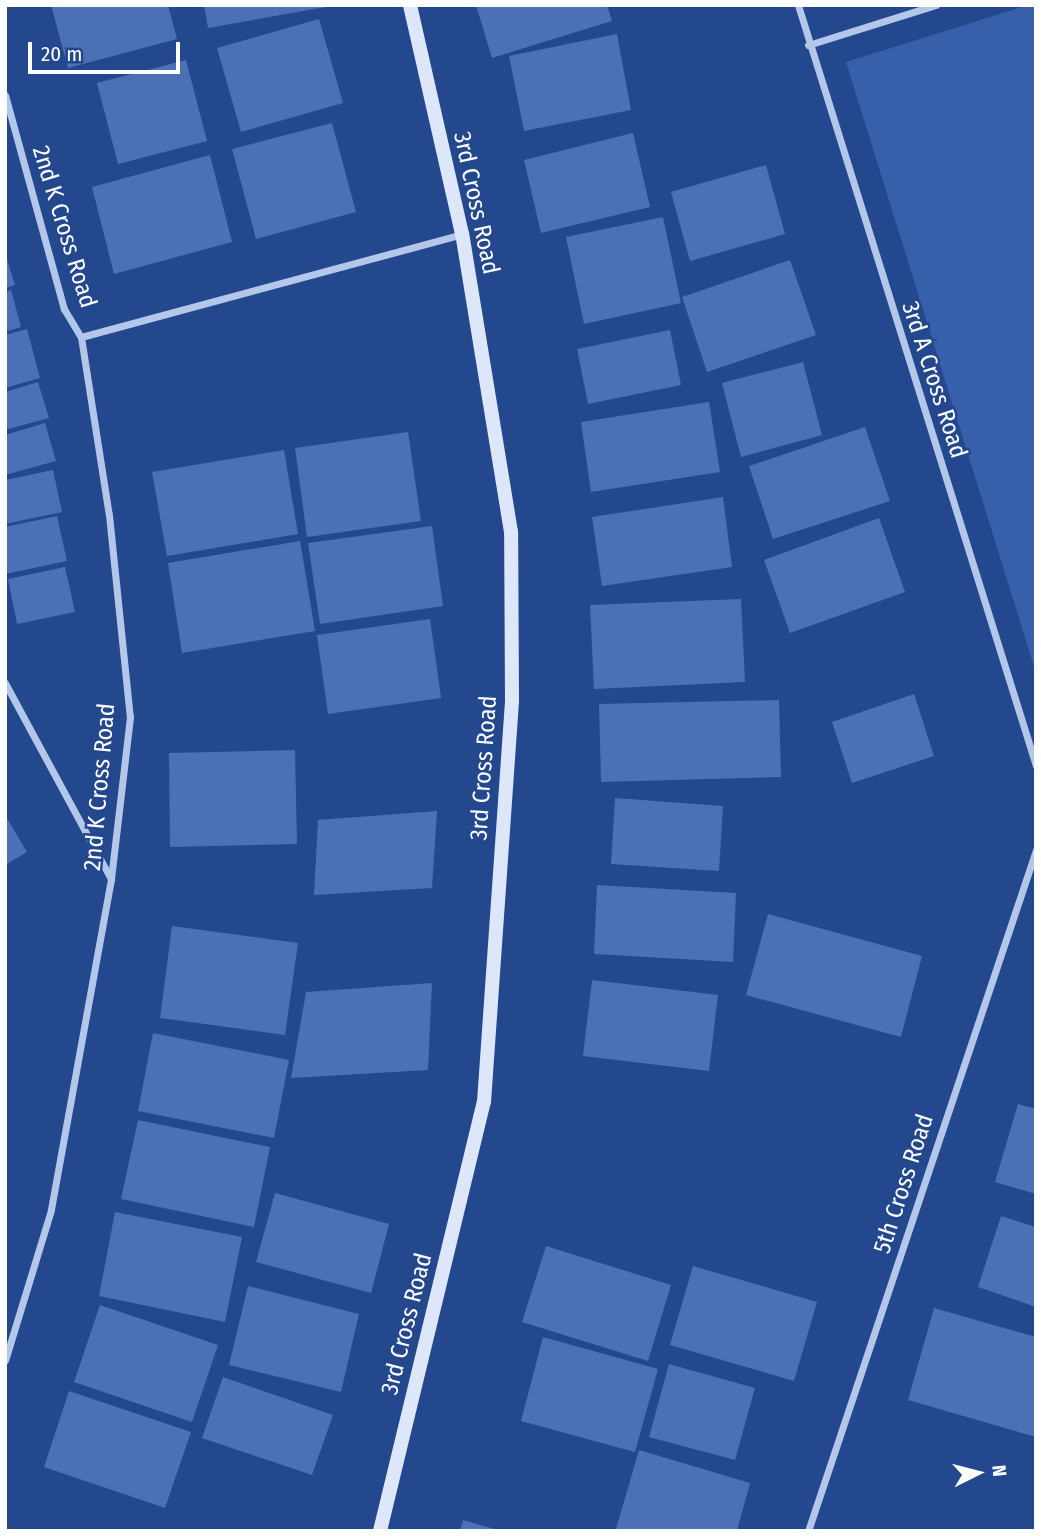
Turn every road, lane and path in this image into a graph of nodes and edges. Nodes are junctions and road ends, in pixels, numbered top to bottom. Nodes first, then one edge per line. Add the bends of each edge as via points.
1 (410, 5) edge
2 (798, 5) edge
3 (936, 5) edge
4 (808, 45) junction
5 (5, 95) edge
6 (461, 234) junction
7 (81, 337) junction
8 (5, 683) edge
9 (1036, 766) edge
10 (1036, 850) edge
11 (111, 879) junction
12 (5, 1360) edge
13 (380, 1531) edge
14 (808, 1531) edge

1 - 6 street, 3rd Cross Road
2 - 4 street, 3rd A Cross Road
3 - 4 street
4 - 9 street, 3rd A Cross Road
5 - 7 street, 2nd K Cross Road via 64,309
6 - 7 street
6 - 13 street, 3rd Cross Road via 511,532 511,714 484,1102
7 - 11 street, 2nd K Cross Road via 108,515 130,717
8 - 11 street
10 - 14 street, 5th Cross Road
11 - 12 street, 2nd K Cross Road via 51,1210

